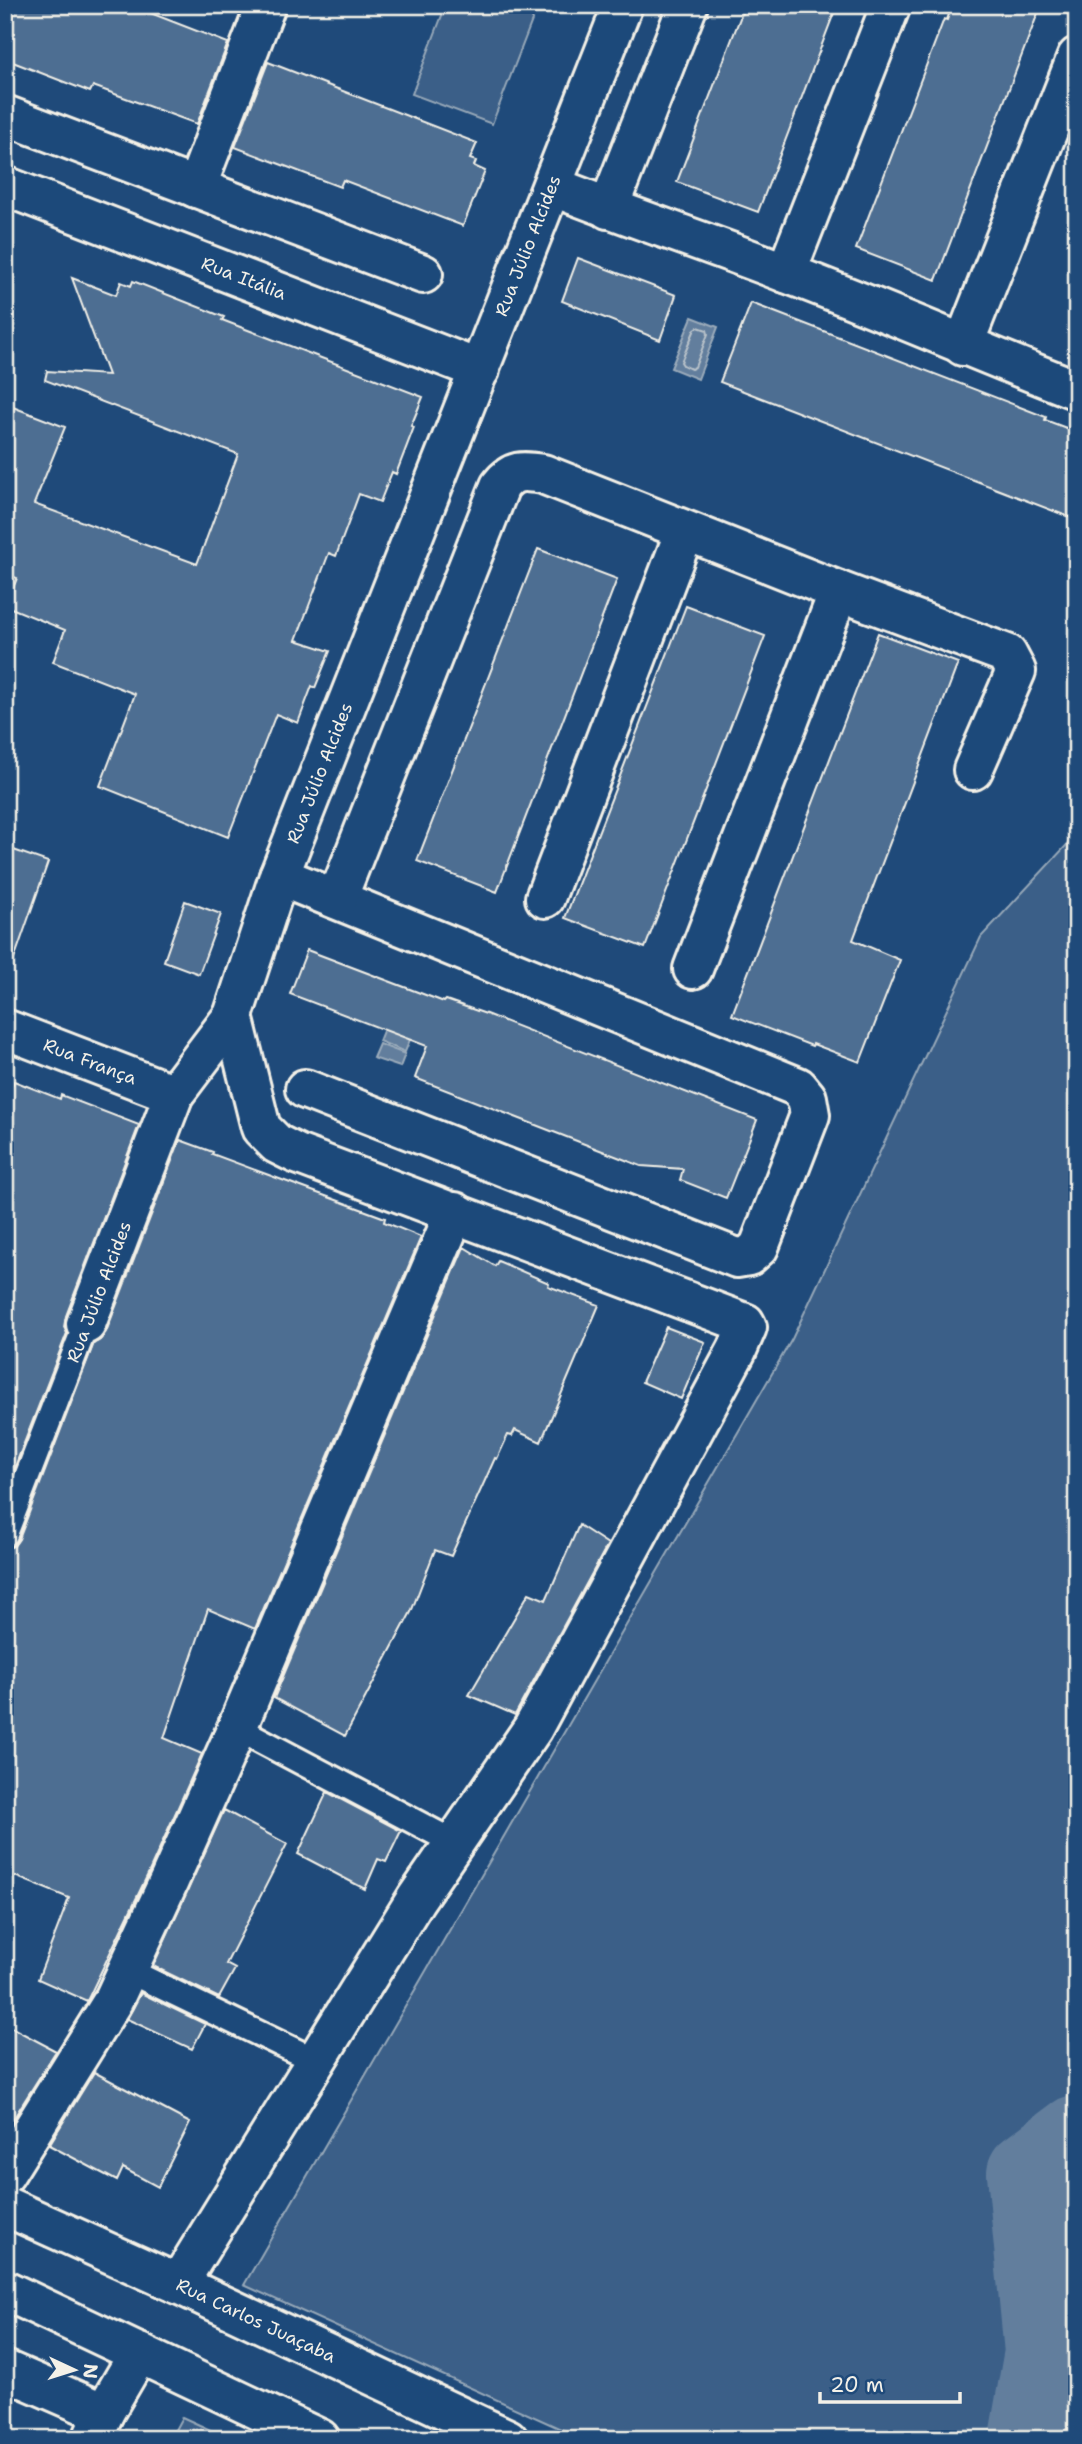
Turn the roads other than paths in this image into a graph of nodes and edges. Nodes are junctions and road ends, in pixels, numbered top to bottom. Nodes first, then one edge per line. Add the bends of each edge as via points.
1 (266, 5) edge
2 (623, 5) edge
3 (688, 5) edge
4 (891, 5) edge
5 (1077, 57) edge
6 (5, 115) edge
7 (5, 186) edge
8 (552, 186) junction
9 (196, 188) junction
10 (608, 209) junction
11 (786, 273) junction
12 (424, 274) dead end
13 (963, 346) junction
14 (480, 370) junction
15 (1077, 390) edge
16 (685, 531) junction
17 (839, 591) junction
18 (973, 770) dead end
19 (279, 876) junction
20 (545, 898) dead end
21 (337, 899) junction
22 (693, 969) dead end
23 (233, 1016) junction
24 (5, 1030) edge
25 (305, 1089) dead end
26 (174, 1094) junction
27 (455, 1212) junction
28 (86, 1324) joint
29 (5, 1534) edge
30 (237, 1728) junction
31 (455, 1843) junction
32 (127, 1970) junction
33 (316, 2061) junction
34 (5, 2174) edge
35 (5, 2206) edge
36 (178, 2284) junction
37 (5, 2290) edge
38 (139, 2353) junction
39 (5, 2370) edge
40 (98, 2426) edge
41 (320, 2439) edge
42 (508, 2439) edge

1 - 9 street
2 - 8 street, Rua Júlio Alcides
3 - 10 street
4 - 11 street
5 - 13 street
6 - 9 street
7 - 14 street, Rua Itália
8 - 10 street
8 - 14 street, Rua Júlio Alcides
9 - 12 street
10 - 11 street
11 - 13 street
13 - 15 street
14 - 19 street, Rua Júlio Alcides
16 - 17 street
16 - 20 street
16 - 21 street via 543,474 524,471 508,476 500,486
17 - 18 street via 1007,654 1016,671
17 - 22 street
19 - 21 street
19 - 23 street, Rua Júlio Alcides
21 - 25 street via 798,1087 807,1098 810,1115 759,1247 749,1256 737,1258
23 - 26 street, Rua Júlio Alcides
23 - 27 street via 261,1128 269,1137 297,1154
24 - 26 street, Rua França
26 - 28 street, Rua Júlio Alcides
27 - 30 street
27 - 31 street via 747,1327 533,1728
28 - 29 lane, Rua Júlio Alcides
30 - 31 lane
30 - 32 street
31 - 33 street
32 - 33 lane
32 - 34 street via 114,1999
33 - 36 street
35 - 36 street, Rua Carlos Juaçaba
36 - 42 street, Rua Carlos Juaçaba
37 - 38 street
38 - 40 street
38 - 41 street
39 - 40 street

